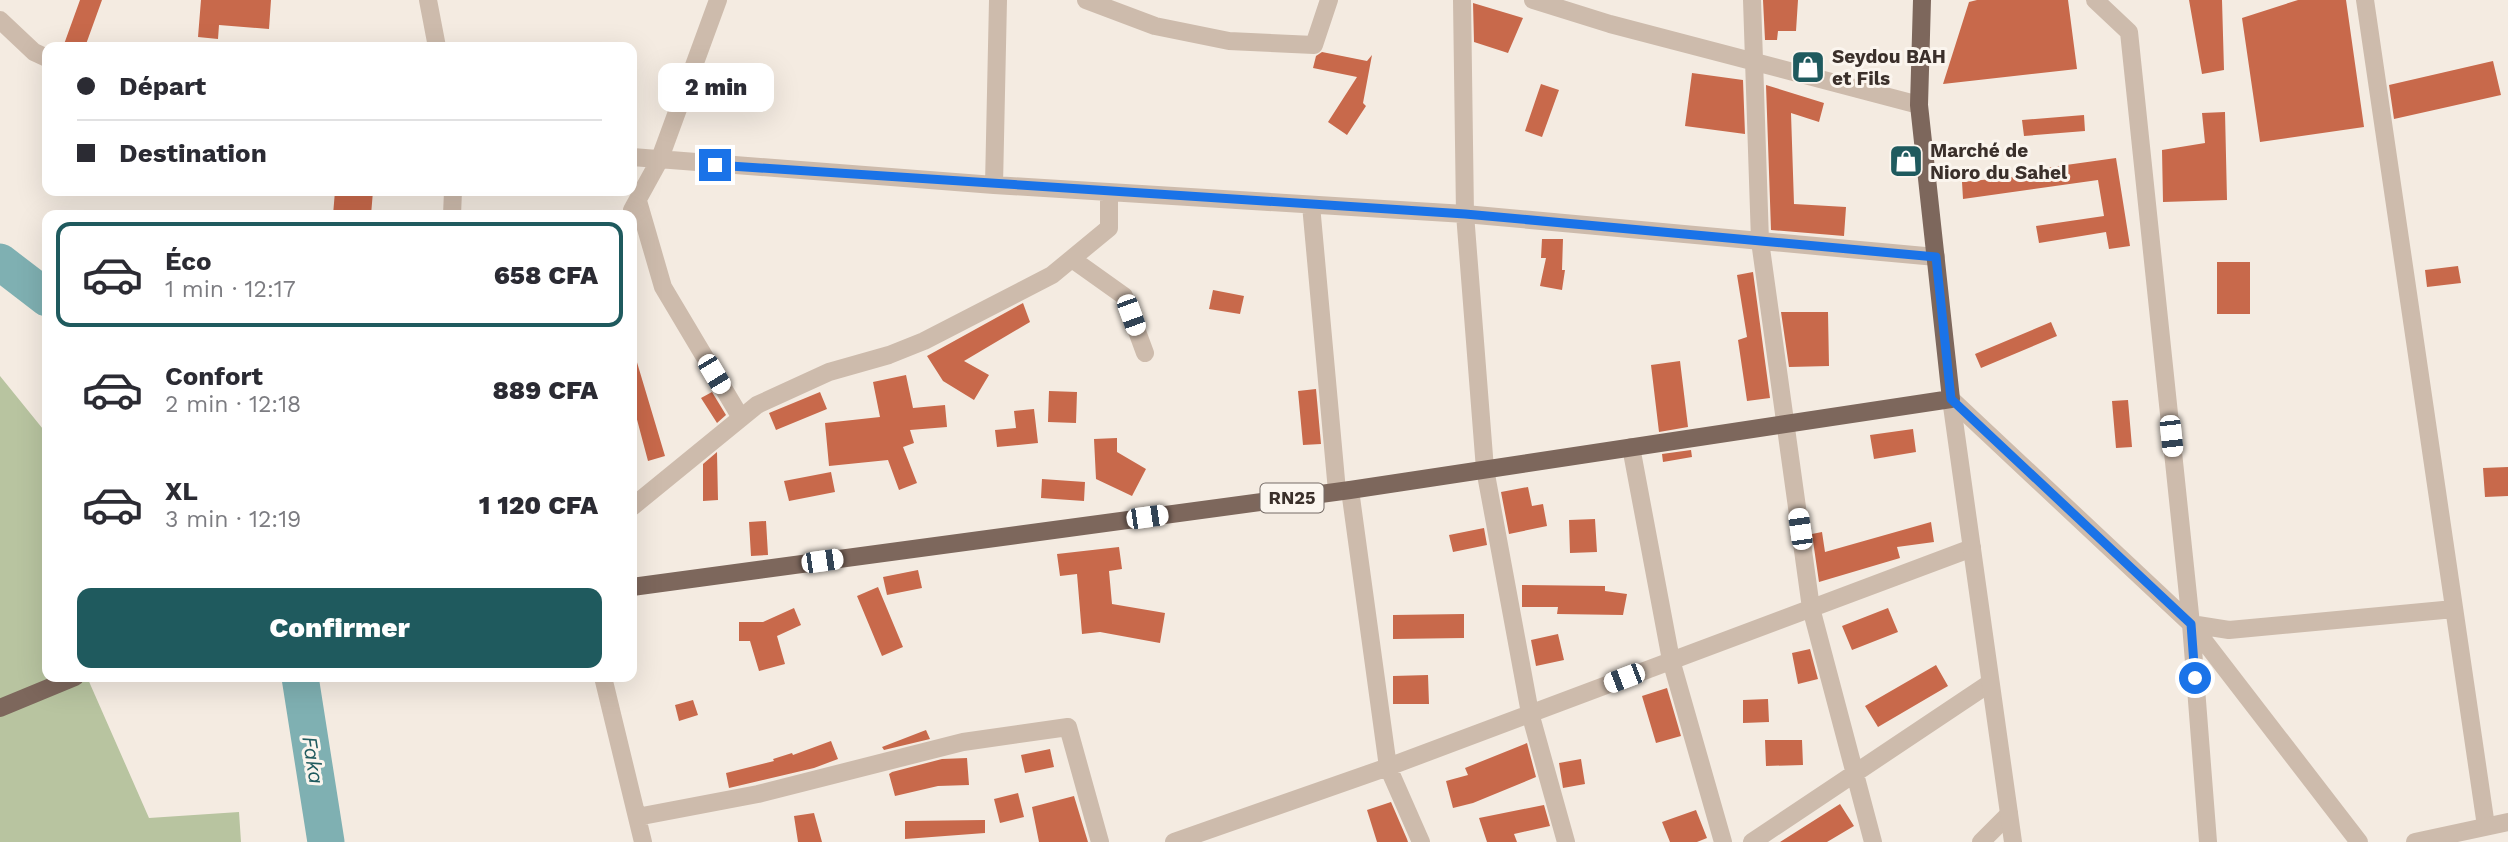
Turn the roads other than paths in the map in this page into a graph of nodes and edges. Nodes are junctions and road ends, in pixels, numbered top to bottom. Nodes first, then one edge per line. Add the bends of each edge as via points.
1 (428, 0) edge
2 (718, 0) edge
3 (998, 0) edge
4 (1086, 0) edge
5 (1329, 0) edge
6 (1462, 0) edge
7 (1533, 0) edge
8 (1752, 0) edge
9 (1922, 0) edge
10 (2095, 0) edge
11 (2365, 0) edge
12 (0, 20) edge
13 (436, 42) edge
14 (42, 56) edge
15 (1754, 61) junction
16 (1919, 105) junction
17 (637, 159) edge
18 (659, 161) junction
19 (994, 185) junction
20 (1109, 192) junction
21 (1311, 205) junction
22 (633, 208) edge
23 (1465, 214) junction
24 (637, 219) edge
25 (1760, 241) junction
26 (1936, 257) junction
27 (1072, 259) junction
28 (1145, 353) dead end
29 (1951, 399) junction
30 (741, 418) junction
31 (1786, 424) junction
32 (1631, 447) junction
33 (1485, 469) junction
34 (1343, 491) junction
35 (637, 504) edge
36 (1972, 548) junction
37 (637, 586) edge
38 (1811, 608) junction
39 (2454, 608) junction
40 (2191, 624) junction
41 (1671, 660) junction
42 (63, 682) edge
43 (604, 682) edge
44 (1990, 683) junction
45 (0, 708) edge
46 (1530, 713) junction
47 (1388, 767) junction
48 (1856, 773) junction
49 (2009, 814) junction
50 (637, 817) junction
51 (2508, 822) edge
52 (2486, 826) junction
53 (643, 842) edge
54 (1100, 842) edge
55 (1174, 842) edge
56 (1421, 842) edge
57 (1566, 842) edge
58 (1723, 842) edge
59 (1752, 842) edge
60 (1873, 842) edge
61 (1981, 842) edge
62 (2013, 842) edge
63 (2208, 842) edge
64 (2359, 842) edge
65 (2415, 842) edge

1 - 13 street
2 - 18 street
3 - 19 street
4 - 5 street via 1155,26 1217,39 1314,45
6 - 23 street
7 - 15 street
8 - 15 street
9 - 16 main road
10 - 40 street via 2129,32
11 - 39 street
12 - 14 street
15 - 16 street
15 - 25 street
16 - 26 main road
17 - 18 street
18 - 19 street
18 - 22 street
19 - 20 street
20 - 21 street
20 - 27 street via 1109,228
21 - 23 street
21 - 34 street
23 - 25 street
23 - 33 street
24 - 30 street via 663,287
25 - 26 street
25 - 31 street
26 - 29 main road
27 - 28 street via 1124,296
27 - 30 street via 1052,275 924,341 829,372 757,405
29 - 31 main road, RN25
29 - 36 street
29 - 40 street
30 - 35 street
31 - 32 main road, RN25
31 - 38 street
32 - 33 main road, RN25
32 - 41 street
33 - 34 main road, RN25
33 - 46 street
34 - 37 main road, RN25
34 - 47 street
36 - 38 street
36 - 44 street
38 - 41 street
38 - 48 street
39 - 40 street via 2229,630
39 - 52 street
40 - 63 street
40 - 64 street
41 - 46 street
41 - 58 street
42 - 45 main road
43 - 50 street
44 - 48 street
44 - 49 street
46 - 47 street
46 - 57 street
47 - 55 street
47 - 56 street
48 - 59 street
48 - 60 street
49 - 61 street
49 - 62 street
50 - 53 street
50 - 54 street via 758,794 963,742 1068,727
51 - 52 street
52 - 65 street

